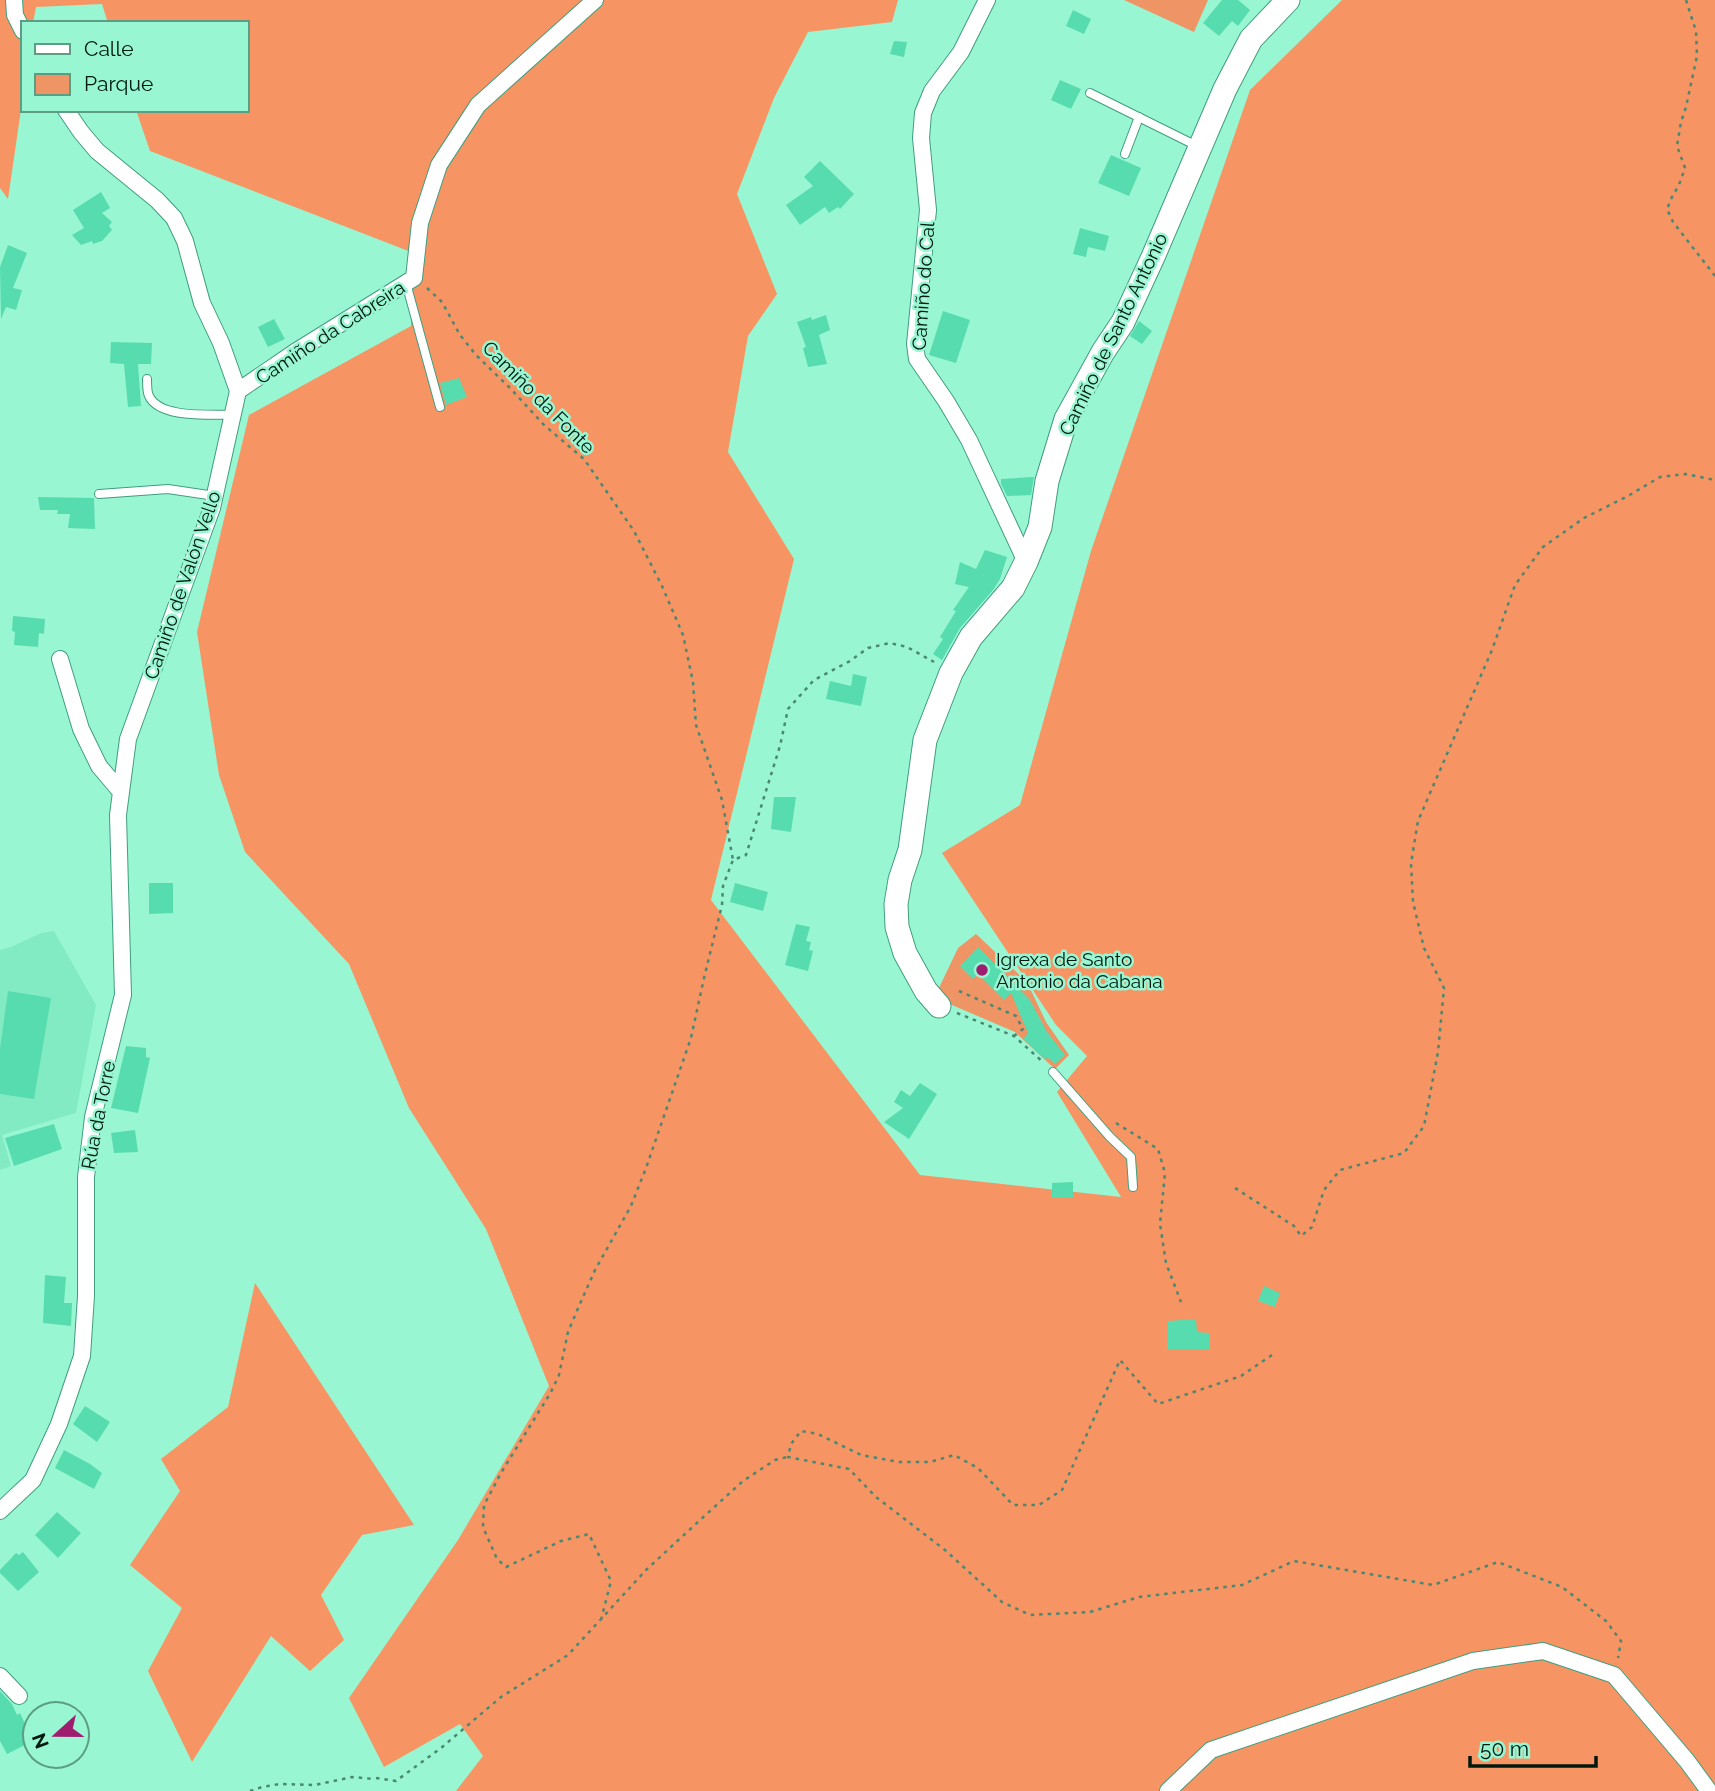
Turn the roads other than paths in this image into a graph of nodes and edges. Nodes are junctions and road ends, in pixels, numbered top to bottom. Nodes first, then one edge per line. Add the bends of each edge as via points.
1 (3, 0) edge
2 (595, 0) edge
3 (987, 0) edge
4 (1288, 0) edge
5 (15, 7) edge
6 (21, 25) edge
7 (1090, 93) dead end
8 (67, 112) edge
9 (1139, 117) junction
10 (1200, 148) junction
11 (1125, 154) dead end
12 (410, 281) junction
13 (147, 379) dead end
14 (238, 391) junction
15 (440, 407) dead end
16 (233, 415) junction
17 (99, 494) dead end
18 (215, 496) junction
19 (1026, 562) junction
20 (60, 659) dead end
21 (128, 739) joint
22 (121, 792) junction
23 (939, 1006) road end
24 (1053, 1072) dead end
25 (1133, 1187) dead end
26 (0, 1511) edge
27 (0, 1676) edge
28 (19, 1696) dead end
29 (1168, 1791) edge
30 (1709, 1791) edge

1 - 5 street
2 - 12 street, Camiño da Cabreira via 478,105 445,155 420,223
3 - 19 street, Camiño do Cal via 923,113 921,138 929,210 915,344 917,359 969,440
4 - 10 street, Camiño de Santo Antonio via 1251,39
5 - 6 street
7 - 9 lane
8 - 14 street via 97,150 174,218
9 - 10 lane
9 - 11 lane
10 - 19 street, Camiño de Santo Antonio via 1123,322 1066,419 1047,481 1040,527
12 - 14 street, Camiño da Cabreira
12 - 15 lane
13 - 16 lane via 149,396 162,409
14 - 16 street, Camiño de Valón Vello
16 - 18 street, Camiño de Valón Vello
17 - 18 lane via 168,489
18 - 21 street, Camiño de Valón Vello
19 - 23 street, Camiño de Santo Antonio via 1013,588 971,637 951,673 925,740 910,850 896,904 897,927 905,953
20 - 22 street via 80,729 99,766
21 - 22 street, Rúa da Torre
22 - 26 street, Rúa da Torre via 123,995 93,1117 86,1177 82,1356 59,1424 33,1480
24 - 25 lane via 1131,1157
27 - 28 street
29 - 30 street via 1212,1751 1473,1661 1543,1651 1614,1675

